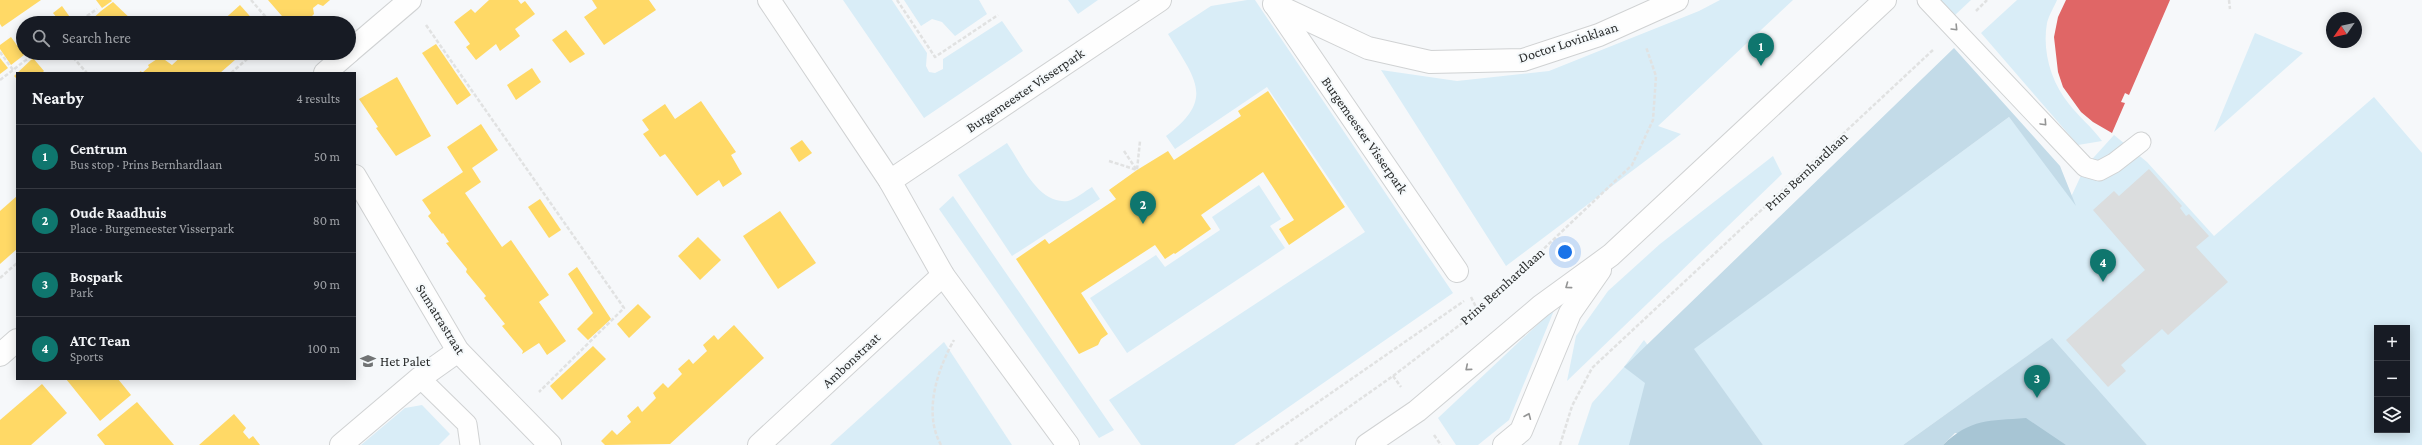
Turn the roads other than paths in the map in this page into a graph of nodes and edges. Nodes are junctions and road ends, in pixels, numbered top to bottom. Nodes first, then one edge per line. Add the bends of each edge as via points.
1 (410, 0) edge
2 (769, 0) edge
3 (1160, 0) edge
4 (1677, 0) edge
5 (1885, 0) edge
6 (1928, 0) edge
7 (1273, 2) edge
8 (356, 47) edge
9 (341, 60) edge
10 (326, 72) edge
11 (2141, 142) dead end
12 (356, 178) edge
13 (890, 181) junction
14 (1611, 255) junction
15 (1457, 271) dead end
16 (943, 275) junction
17 (16, 341) edge
18 (458, 350) junction
19 (0, 355) edge
20 (420, 378) junction
21 (341, 445) edge
22 (470, 445) edge
23 (550, 445) edge
24 (759, 445) edge
25 (1068, 445) edge
26 (1367, 445) edge
27 (1504, 445) edge

1 - 8 street
2 - 13 street
3 - 13 street, Burgemeester Visserpark
4 - 7 street, Doctor Lovinklaan via 1599,35 1523,60 1430,62 1368,48
5 - 14 street
6 -> 11 lane via 2085,167 2099,170 2114,163
7 - 15 street, Burgemeester Visserpark
9 - 10 street
12 - 18 street, Sumatrastraat
13 - 16 street
14 -> 26 street via 1541,306 1417,411
27 -> 14 street via 1522,432 1570,313
16 - 24 street, Ambonstraat
16 - 25 street
17 - 19 street
18 - 20 street
18 - 23 street, Sumatrastraat
20 - 21 street
20 - 22 lane via 467,424

